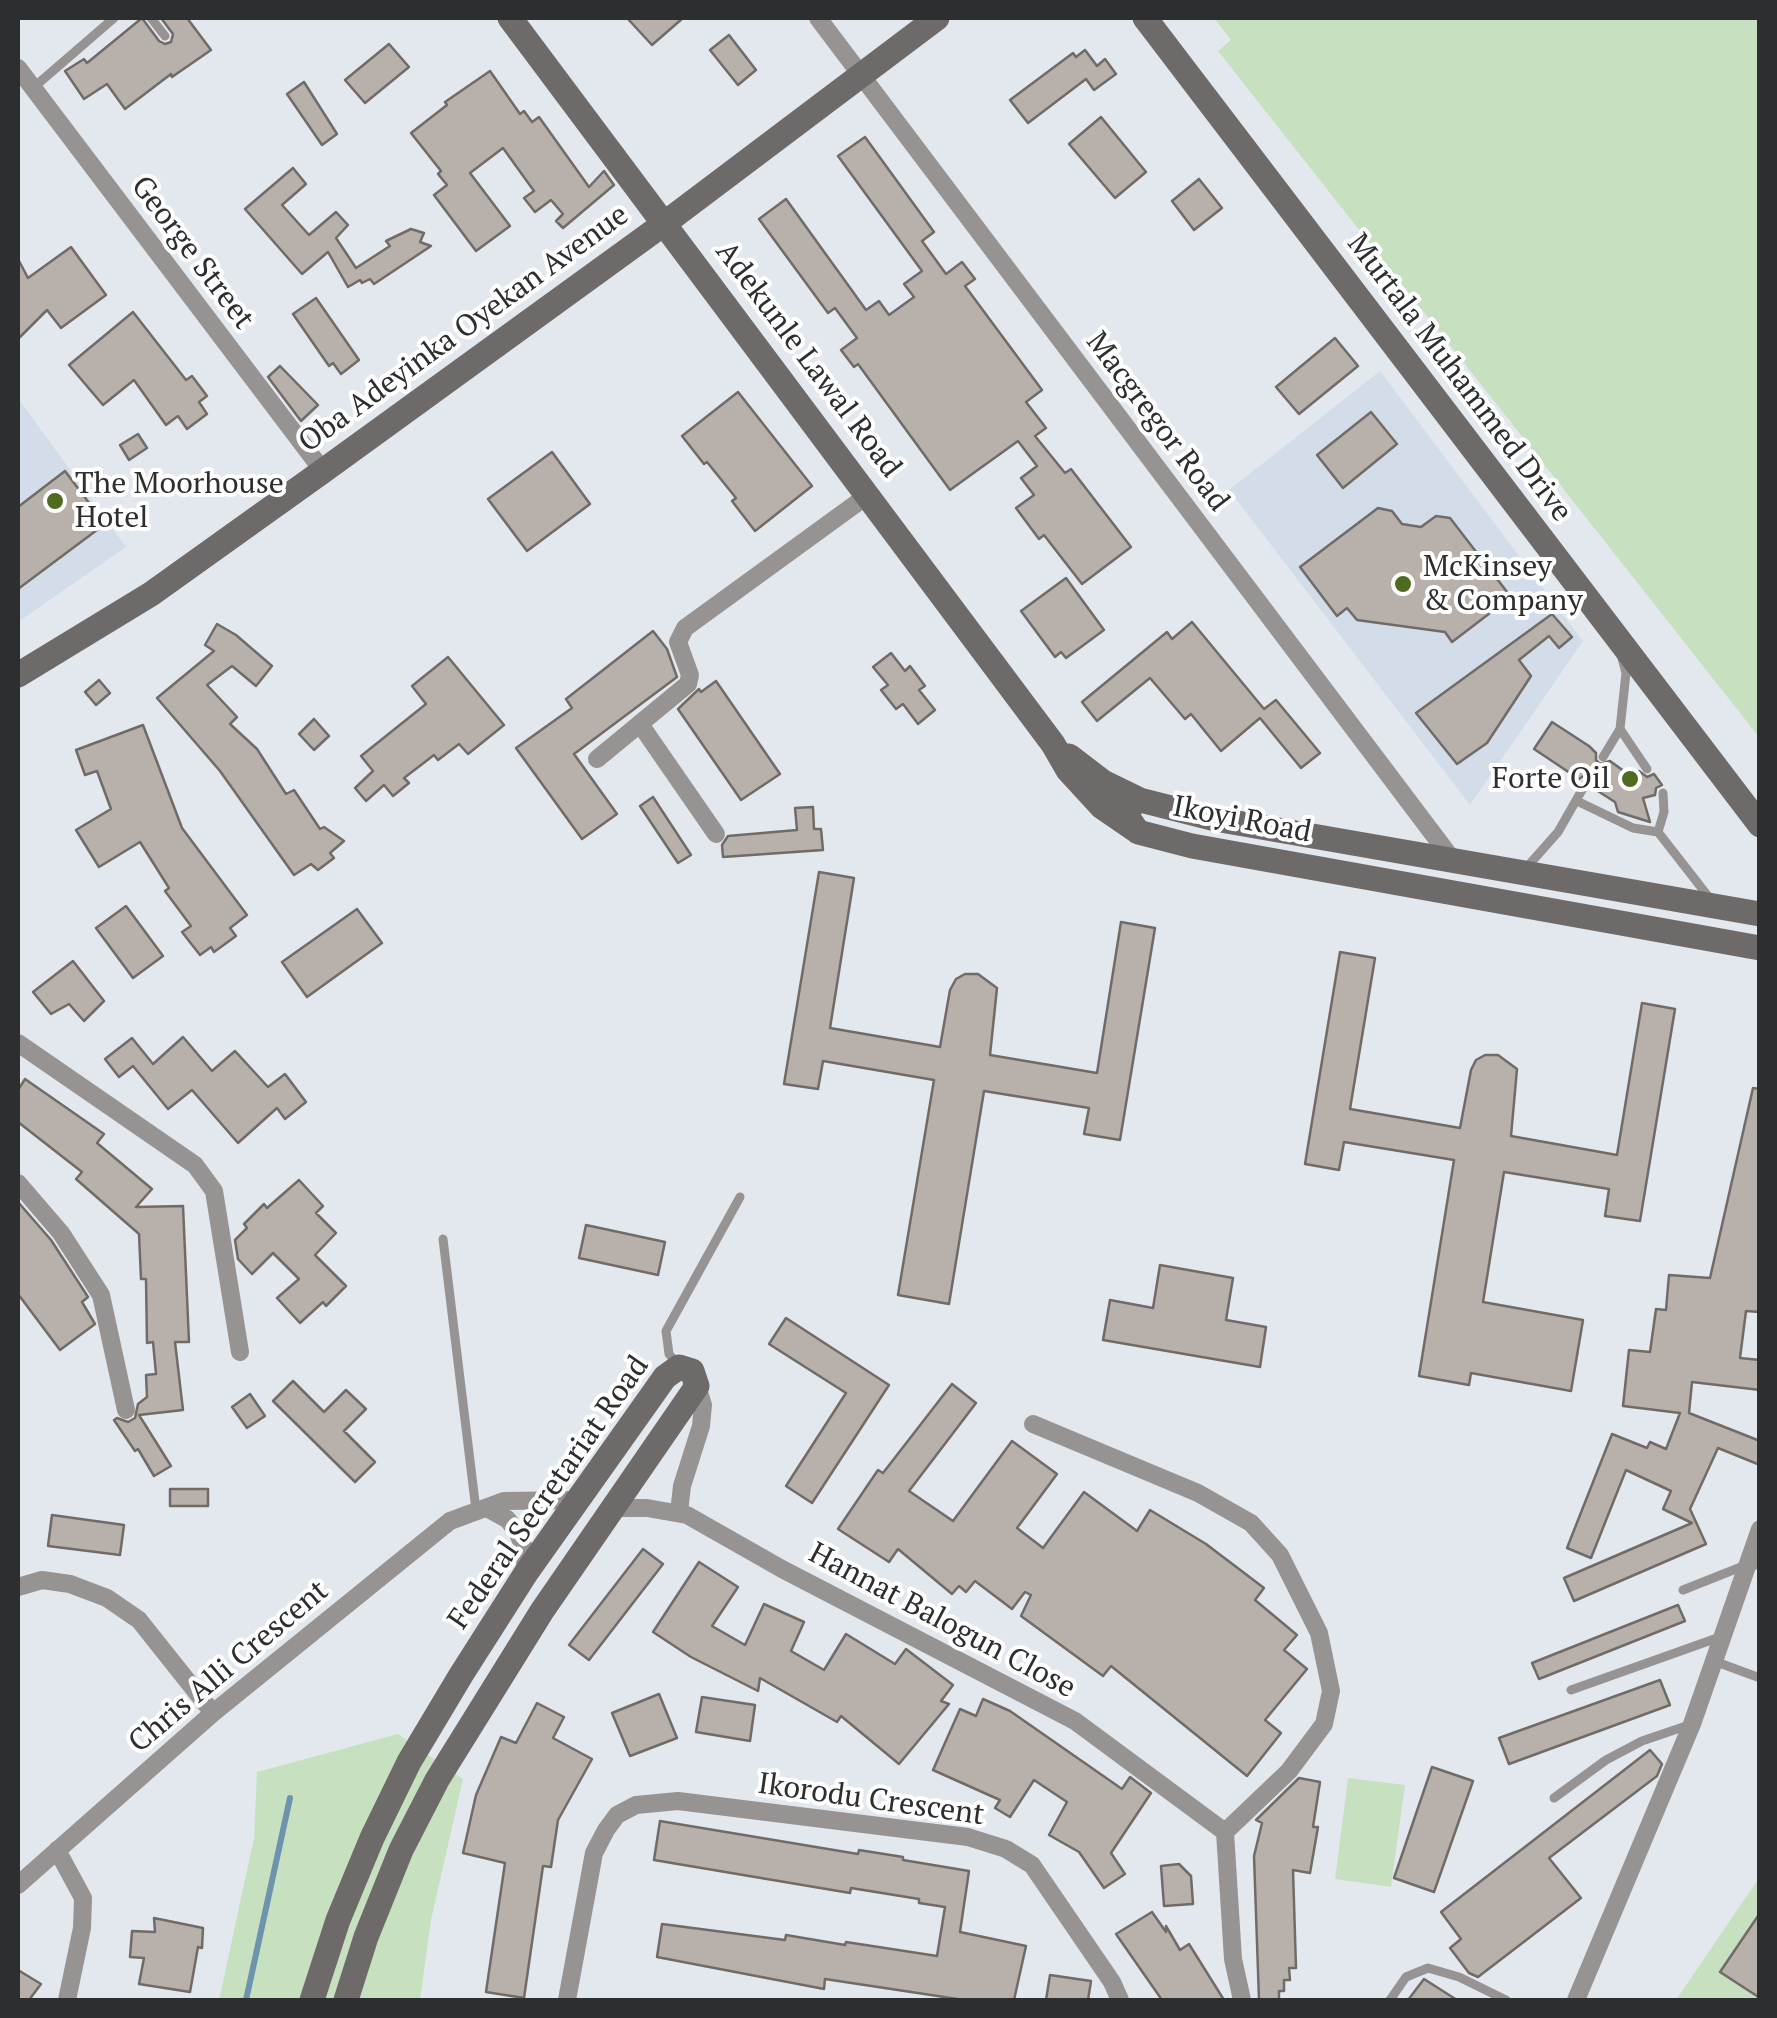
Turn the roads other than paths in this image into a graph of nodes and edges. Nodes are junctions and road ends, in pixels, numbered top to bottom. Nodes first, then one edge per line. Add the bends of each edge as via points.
1 (114, 18) edge
2 (150, 18) edge
3 (510, 18) edge
4 (818, 18) edge
5 (936, 18) edge
6 (1144, 18) edge
7 (165, 36) dead end
8 (18, 68) edge
9 (860, 74) junction
10 (32, 88) junction
11 (665, 222) junction
12 (323, 471) junction
13 (868, 495) junction
14 (1616, 636) junction
15 (18, 675) edge
16 (640, 724) junction
17 (1620, 729) junction
18 (1053, 744) junction
19 (1603, 757) dead end
20 (597, 758) dead end
21 (1647, 770) dead end
22 (1586, 784) dead end
23 (1663, 793) dead end
24 (1140, 800) junction
25 (1577, 800) junction
26 (1760, 825) edge
27 (1138, 832) junction
28 (1658, 832) junction
29 (716, 834) dead end
30 (1452, 860) junction
31 (1521, 872) junction
32 (1716, 906) junction
33 (1760, 914) edge
34 (1760, 948) edge
35 (18, 1043) edge
36 (18, 1184) edge
37 (740, 1196) dead end
38 (443, 1239) dead end
39 (240, 1352) dead end
40 (688, 1377) junction
41 (126, 1410) dead end
42 (1033, 1424) dead end
43 (576, 1500) junction
44 (612, 1508) junction
45 (482, 1509) junction
46 (679, 1512) junction
47 (1760, 1529) edge
48 (1752, 1565) edge
49 (526, 1573) junction
50 (18, 1586) edge
51 (1683, 1590) dead end
52 (1723, 1636) junction
53 (1714, 1660) junction
54 (1760, 1678) edge
55 (1571, 1690) dead end
56 (214, 1713) junction
57 (1692, 1724) junction
58 (1554, 1798) dead end
59 (1225, 1832) junction
60 (57, 1850) junction
61 (18, 1885) edge
62 (67, 2000) edge
63 (312, 2000) edge
64 (346, 2000) edge
65 (567, 2000) edge
66 (1120, 2000) edge
67 (1242, 2000) edge
68 (1390, 2000) edge
69 (1506, 2000) edge
70 (1576, 2000) edge

1 - 10 lane
2 - 7 lane
3 - 11 main road, Adekunle Lawal Road
4 - 9 street, Macgregor Road
5 - 9 main road, Oba Adeyinka Oyekan Avenue
6 - 14 main road, Murtala Muhammed Drive
8 - 10 street, George Street
9 - 11 main road, Oba Adeyinka Oyekan Avenue
9 - 30 street, Macgregor Road
10 - 12 street, George Street
11 - 12 main road, Oba Adeyinka Oyekan Avenue
11 - 13 main road, Adekunle Lawal Road
12 - 15 main road, Oba Adeyinka Oyekan Avenue via 151,594
13 - 16 street via 685,628 678,642 690,680
13 - 18 main road, Adekunle Lawal Road
14 - 17 lane via 1626,674
14 - 26 main road, Murtala Muhammed Drive
16 - 20 street
16 - 29 street
17 - 19 lane
17 - 21 lane
18 - 24 main road
18 - 27 main road via 1085,790
22 - 25 lane
23 - 28 lane
24 - 27 main road, Ikoyi Road via 1126,814
24 - 30 main road, Ikoyi Road
25 - 28 lane via 1633,828
25 - 31 lane
27 - 34 main road, Ikoyi Road
28 - 32 lane
30 - 31 main road, Ikoyi Road
31 - 32 main road, Ikoyi Road
32 - 33 main road, Ikoyi Road
35 - 39 street via 195,1165 214,1192
36 - 41 street via 61,1233 101,1295
37 - 40 lane via 666,1331 669,1354
38 - 45 lane
40 - 43 main road, Federal Secretariat Road via 665,1376
40 - 44 main road, Federal Secretariat Road
40 - 46 street via 703,1404
42 - 59 street via 1198,1493 1251,1523 1280,1555 1320,1633 1332,1691 1324,1724 1290,1771
43 - 45 street, Chris Alli Crescent via 518,1499
43 - 49 main road, Federal Secretariat Road
44 - 46 street, Hannat Balogun Close
44 - 64 main road, Federal Secretariat Road via 437,1780 401,1850
45 - 49 street via 517,1531
45 - 56 street, Chris Alli Crescent via 450,1521
46 - 59 street, Hannat Balogun Close via 1075,1722
47 - 48 street
48 - 51 lane
48 - 52 street
49 - 63 main road, Federal Secretariat Road via 409,1762 345,1904
50 - 56 street via 42,1580 107,1598 140,1620
52 - 53 street
52 - 55 lane
53 - 54 lane
53 - 57 street
56 - 60 street, Chris Alli Crescent
57 - 58 lane via 1606,1760
57 - 70 street
59 - 67 street
60 - 61 street, Chris Alli Crescent
60 - 62 street via 82,1898
65 - 66 street, Ikorodu Crescent via 594,1853 606,1830 636,1805 678,1801 968,1838 1006,1849 1032,1865
68 - 69 lane via 1406,1977 1428,1968

